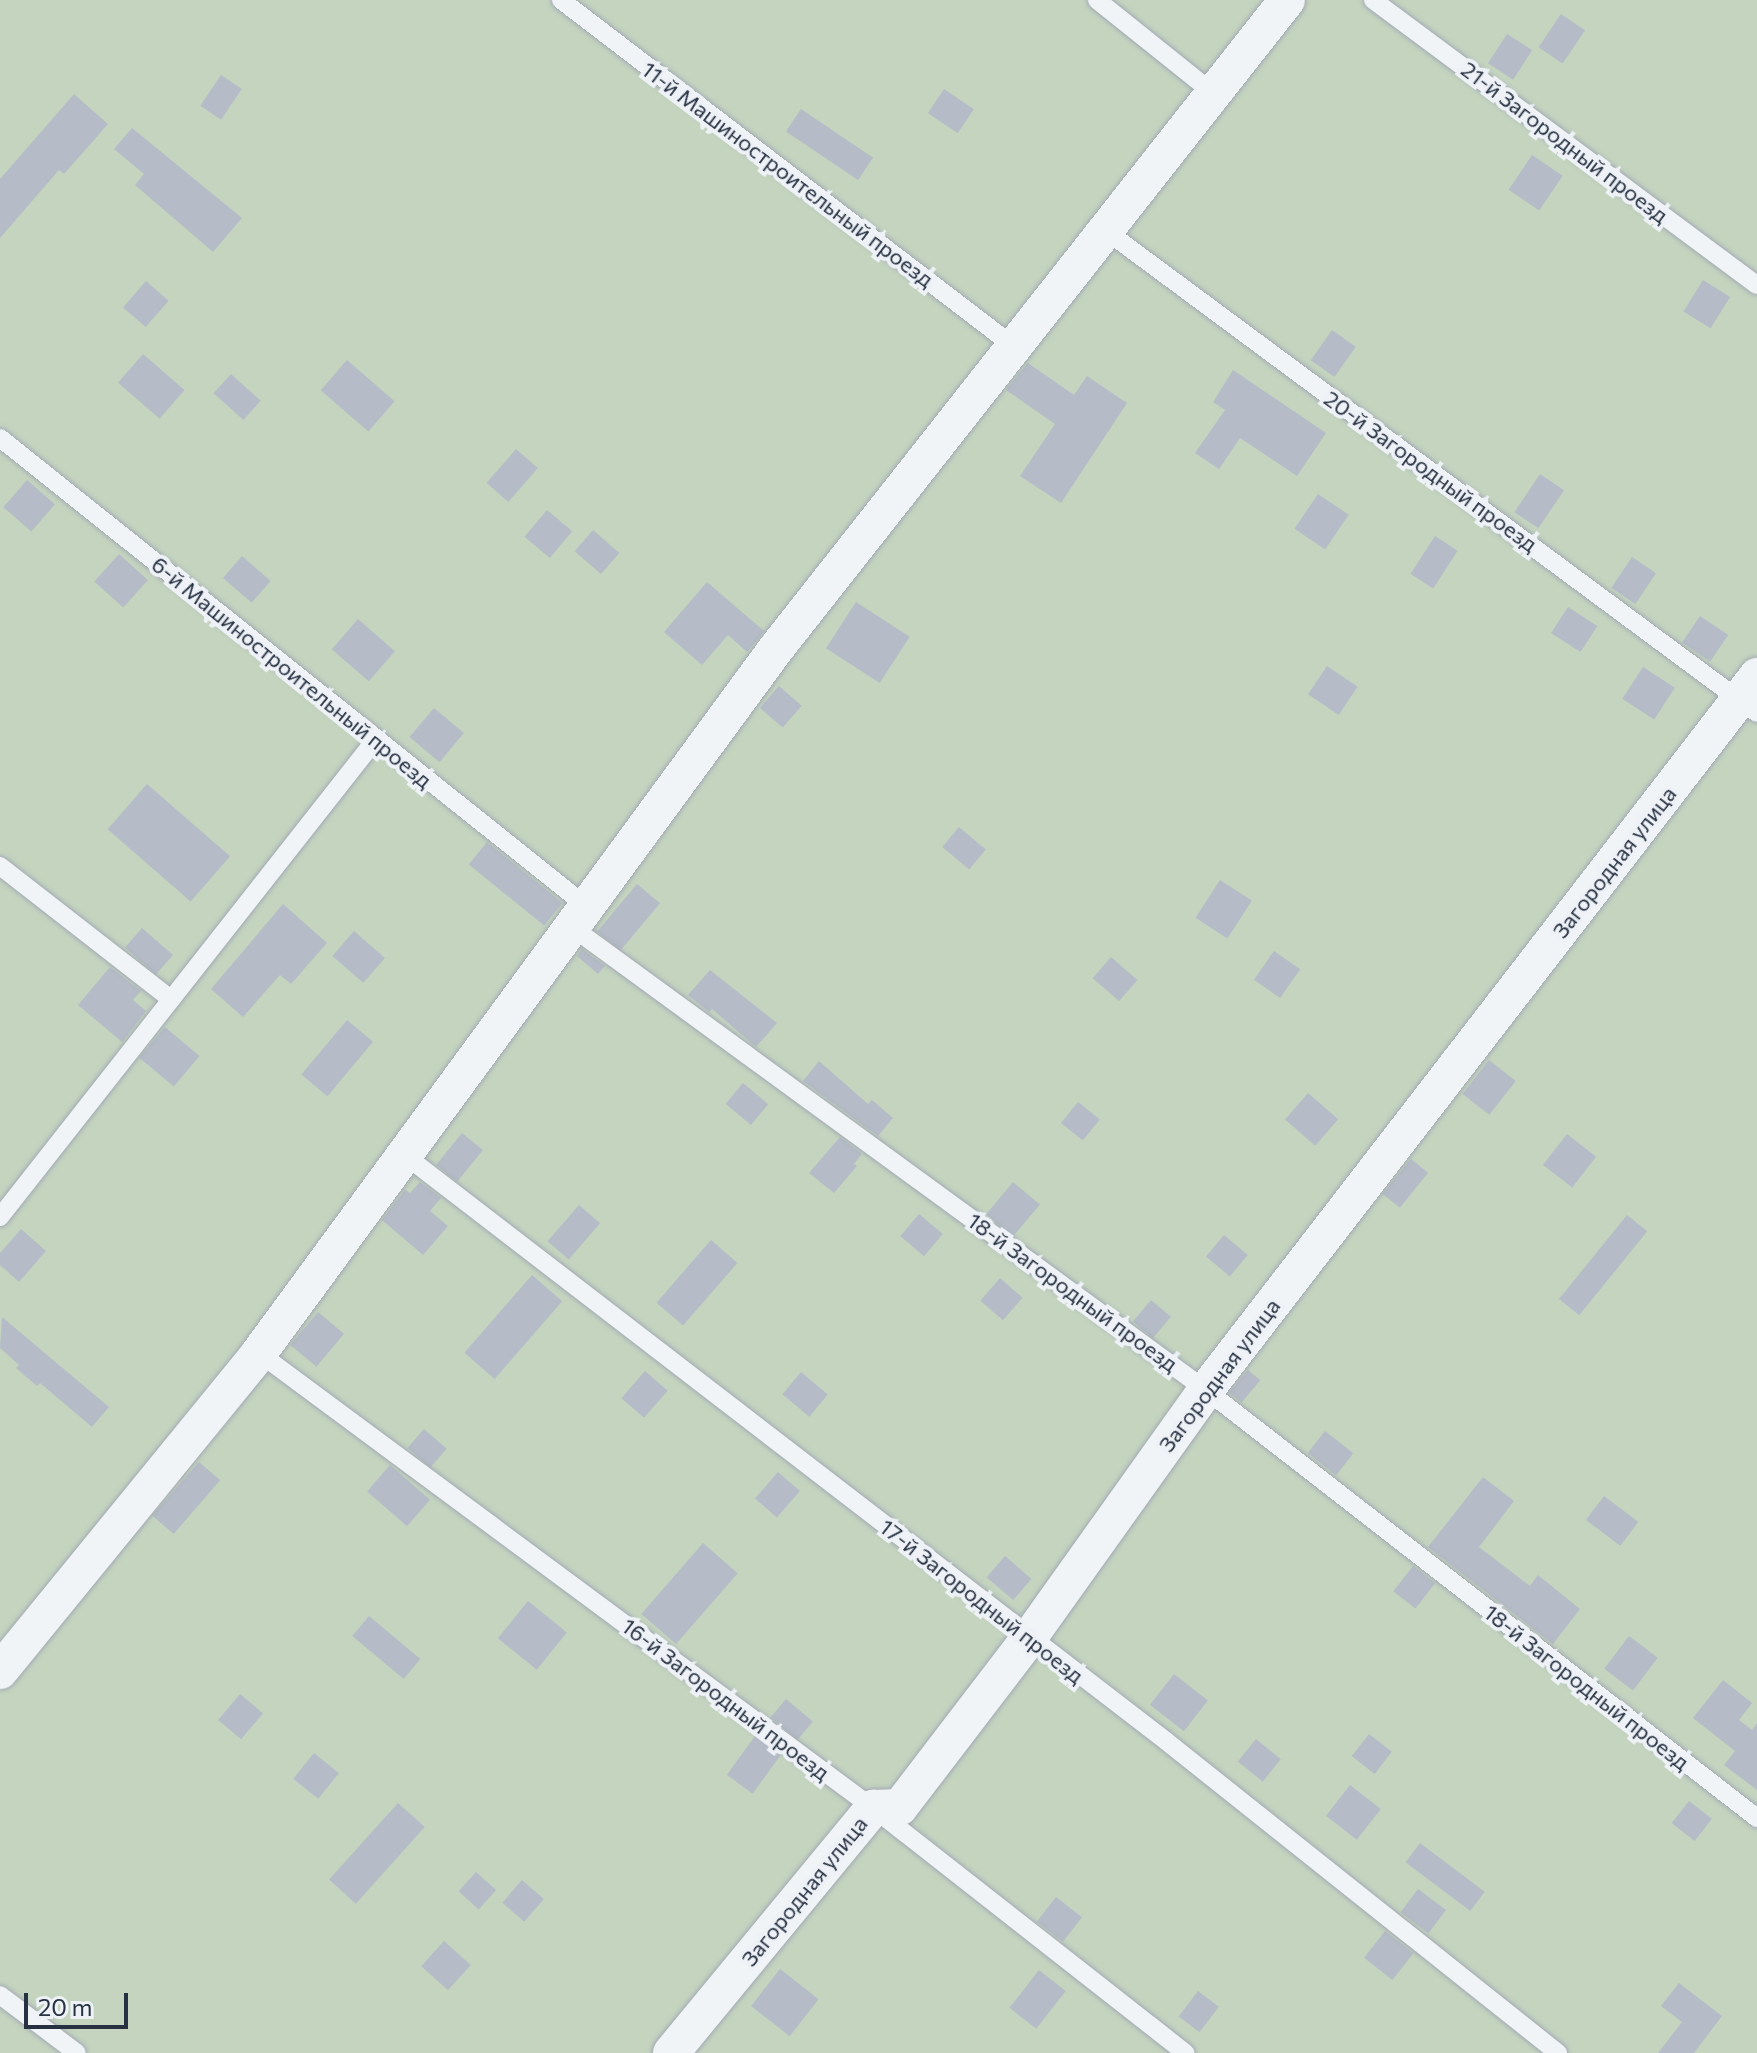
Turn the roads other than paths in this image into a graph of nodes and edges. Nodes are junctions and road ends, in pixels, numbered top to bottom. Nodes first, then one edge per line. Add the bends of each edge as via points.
1 (561, 0) edge
2 (1097, 0) edge
3 (1287, 0) edge
4 (1373, 0) edge
5 (1213, 93) junction
6 (1105, 230) junction
7 (1757, 285) edge
8 (1016, 348) junction
9 (0, 438) edge
10 (1751, 696) edge
11 (376, 739) junction
12 (0, 866) edge
13 (577, 915) junction
14 (171, 999) junction
15 (402, 1153) junction
16 (0, 1217) edge
17 (259, 1353) junction
18 (1206, 1390) junction
19 (1029, 1638) junction
20 (0, 1671) edge
21 (873, 1808) junction
22 (1757, 1818) edge
23 (0, 1995) edge
24 (77, 2053) edge
25 (671, 2053) edge
26 (1186, 2053) edge
27 (1558, 2053) edge

1 - 8 lane, 11-й Машиностроительный проезд
2 - 5 lane
3 - 5 street
4 - 7 lane, 21-й Загородный проезд
5 - 6 street
6 - 8 street
6 - 10 lane, 20-й Загородный проезд
8 - 13 street via 798,620
9 - 11 lane, 6-й Машиностроительный проезд
10 - 18 street, Загородная улица
11 - 13 lane, 6-й Машиностроительный проезд
11 - 14 lane
12 - 14 lane
13 - 15 street
13 - 18 lane, 18-й Загородный проезд
14 - 16 lane
15 - 17 street
15 - 19 lane, 17-й Загородный проезд
17 - 20 street
17 - 21 lane, 16-й Загородный проезд
18 - 19 street, Загородная улица
18 - 22 lane, 18-й Загородный проезд
19 - 21 street, Загородная улица via 900,1807
19 - 27 lane, 17-й Загородный проезд
21 - 25 street, Загородная улица
21 - 26 lane, 16-й Загородный проезд
23 - 24 lane

